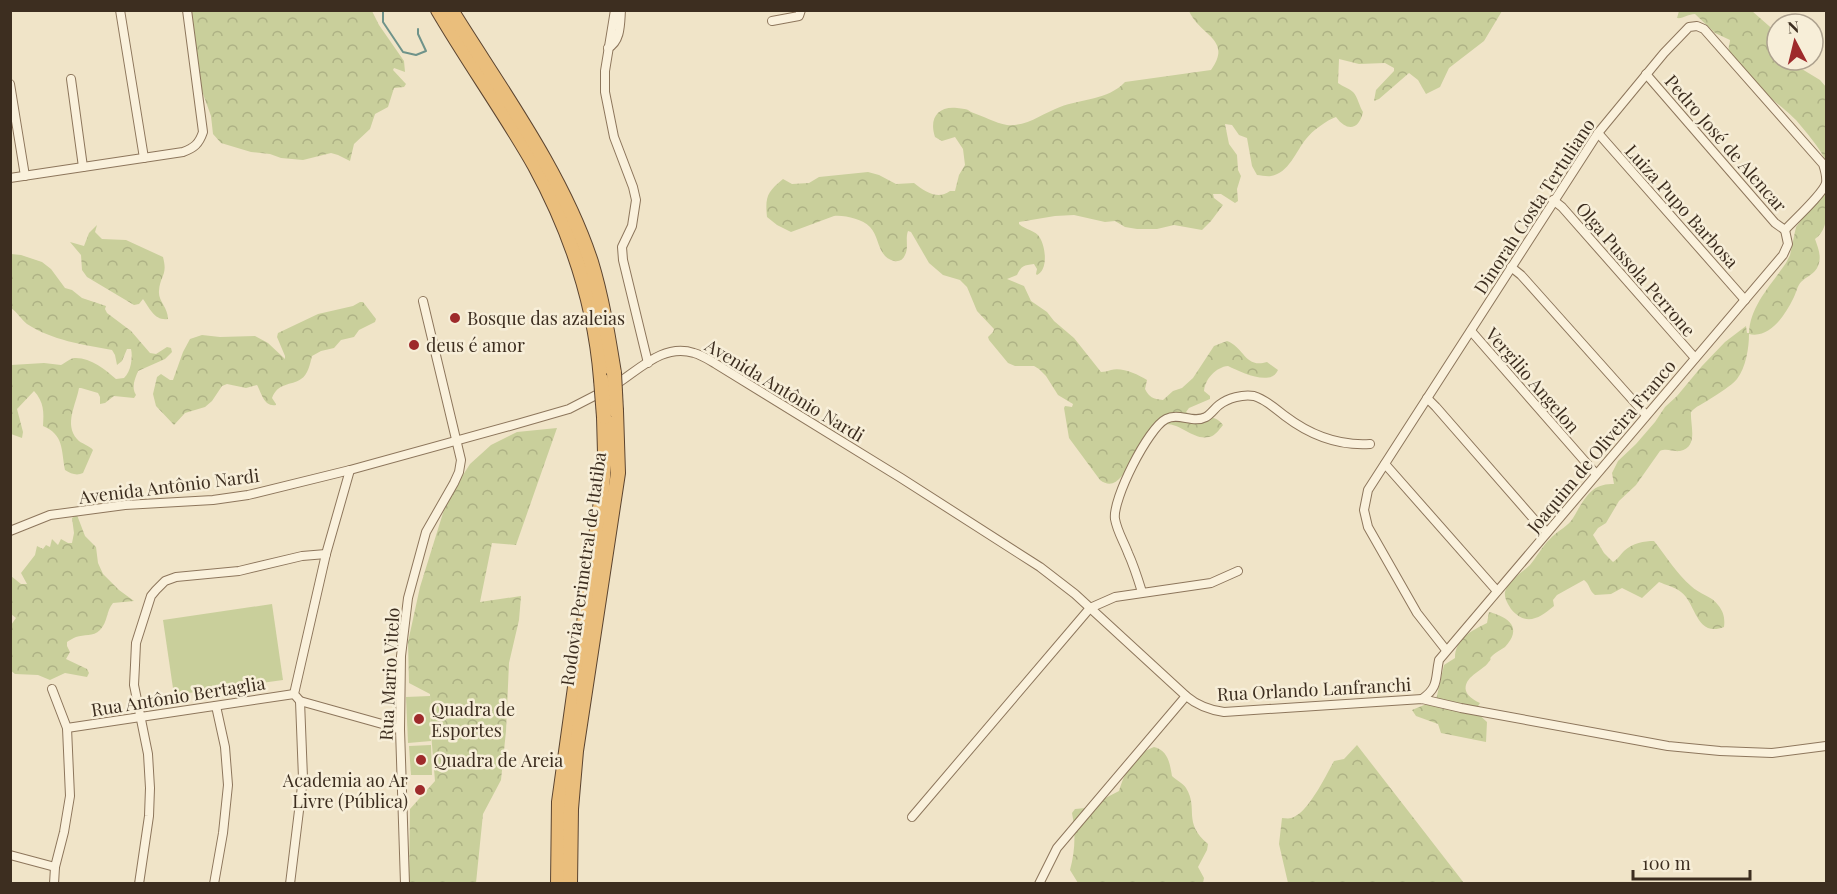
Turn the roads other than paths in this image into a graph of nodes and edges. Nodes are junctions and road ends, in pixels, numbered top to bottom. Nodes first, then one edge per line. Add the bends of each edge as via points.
1 (120, 10) edge
2 (187, 10) edge
3 (451, 10) edge
4 (615, 10) edge
5 (621, 10) edge
6 (801, 10) edge
7 (438, 11) edge
8 (772, 21) dead end
9 (608, 48) junction
10 (1646, 74) junction
11 (71, 79) dead end
12 (10, 84) edge
13 (1598, 133) junction
14 (144, 158) junction
15 (83, 166) junction
16 (25, 176) junction
17 (10, 178) edge
18 (1553, 200) junction
19 (1785, 230) junction
20 (1511, 267) junction
21 (1745, 300) junction
22 (423, 301) dead end
23 (1471, 331) junction
24 (1695, 358) junction
25 (648, 363) junction
26 (607, 376) junction
27 (1426, 398) junction
28 (610, 414) junction
29 (1646, 415) junction
30 (457, 441) junction
31 (1370, 444) dead end
32 (1386, 464) junction
33 (350, 470) junction
34 (1596, 474) junction
35 (10, 531) edge
36 (1547, 532) junction
37 (326, 554) junction
38 (1238, 572) dead end
39 (1497, 591) junction
40 (1142, 592) junction
41 (1090, 609) junction
42 (1446, 651) junction
43 (52, 689) dead end
44 (294, 694) junction
45 (1186, 696) junction
46 (1422, 699) junction
47 (300, 701) junction
48 (216, 706) junction
49 (1208, 710) joint
50 (142, 717) junction
51 (67, 728) junction
52 (400, 729) junction
53 (1827, 746) edge
54 (912, 817) dead end
55 (10, 855) edge
56 (55, 867) junction
57 (54, 884) edge
58 (139, 884) edge
59 (214, 884) edge
60 (290, 884) edge
61 (405, 884) edge
62 (558, 884) edge
63 (570, 884) edge
64 (1039, 884) edge

1 - 14 street
2 - 14 street via 203,132 194,148
3 - 26 highway, Rodovia Perimetral de Itatiba via 546,162 581,235 600,292
4 - 9 street
5 - 9 street via 618,39
6 - 8 street via 799,16
7 - 26 highway, Rodovia Perimetral de Itatiba via 534,164 553,202 578,264
9 - 25 street via 608,113 636,200 632,226 622,247 623,260
10 - 13 street, Dinorah Costa Tertuliano
10 - 19 street, Pedro José de Alencar
10 - 19 street, Dinorah Costa Tertuliano via 1689,27 1704,29 1826,171 1826,183 1820,193
11 - 15 street
12 - 16 street
13 - 18 street, Dinorah Costa Tertuliano
13 - 21 street, Luiza Pupo Barbosa
14 - 15 street
15 - 16 street
16 - 17 street
18 - 20 street, Dinorah Costa Tertuliano
18 - 24 street, Olga Pussola Perrone
19 - 21 street, Joaquim de Oliveira Franco via 1788,244 1783,255
20 - 23 street, Dinorah Costa Tertuliano
20 - 29 street
21 - 24 street, Joaquim de Oliveira Franco
22 - 30 street, Rua Mario Vitelo
23 - 27 street, Dinorah Costa Tertuliano
23 - 34 street, Vergilio Angelon
24 - 29 street, Joaquim de Oliveira Franco
25 - 30 street, Avenida Antônio Nardi via 569,409
25 - 41 street, Avenida Antônio Nardi via 664,352 676,351 694,353 716,364 1030,561
26 - 28 highway, Rodovia Perimetral de Itatiba, bridge
27 - 32 street, Dinorah Costa Tertuliano
27 - 36 street
28 - 62 highway, Rodovia Perimetral de Itatiba via 559,802
28 - 63 highway, Rodovia Perimetral de Itatiba via 618,473 576,752
29 - 34 street, Joaquim de Oliveira Franco
30 - 33 street, Avenida Antônio Nardi
30 - 52 street, Rua Mario Vitelo via 459,472 426,532 408,598 401,656
31 - 40 street via 1352,445 1313,435 1254,396 1228,399 1205,418 1167,418 1149,437 1115,507 1118,531
32 - 39 street
32 - 42 street, Dinorah Costa Tertuliano via 1368,490 1364,510 1368,527 1417,613
33 - 35 street, Avenida Antônio Nardi via 248,495 50,515
33 - 37 street
34 - 36 street, Joaquim de Oliveira Franco
36 - 39 street, Joaquim de Oliveira Franco
37 - 44 street
37 - 50 street via 165,581 151,596 136,643 135,685
38 - 40 street via 1211,583
39 - 42 street, Joaquim de Oliveira Franco
40 - 41 street via 1115,597
41 - 45 street, Avenida Antônio Nardi
41 - 54 street
42 - 46 street, Joaquim de Oliveira Franco via 1439,660 1435,688
43 - 51 street
44 - 47 street
44 - 48 street, Rua Antônio Bertaglia
45 - 49 street, Avenida Antônio Nardi
45 - 64 street via 1057,848
46 - 49 street, Rua Orlando Lanfranchi via 1240,712
46 - 53 street, Rua Orlando Lanfranchi via 1668,746 1772,753
47 - 52 street
47 - 60 street via 303,778
48 - 50 street, Rua Antônio Bertaglia
48 - 59 street via 228,785
50 - 51 street, Rua Antônio Bertaglia
50 - 58 street via 150,789
51 - 56 street via 70,796
52 - 61 street, Rua Mario Vitelo
55 - 56 street
56 - 57 street

